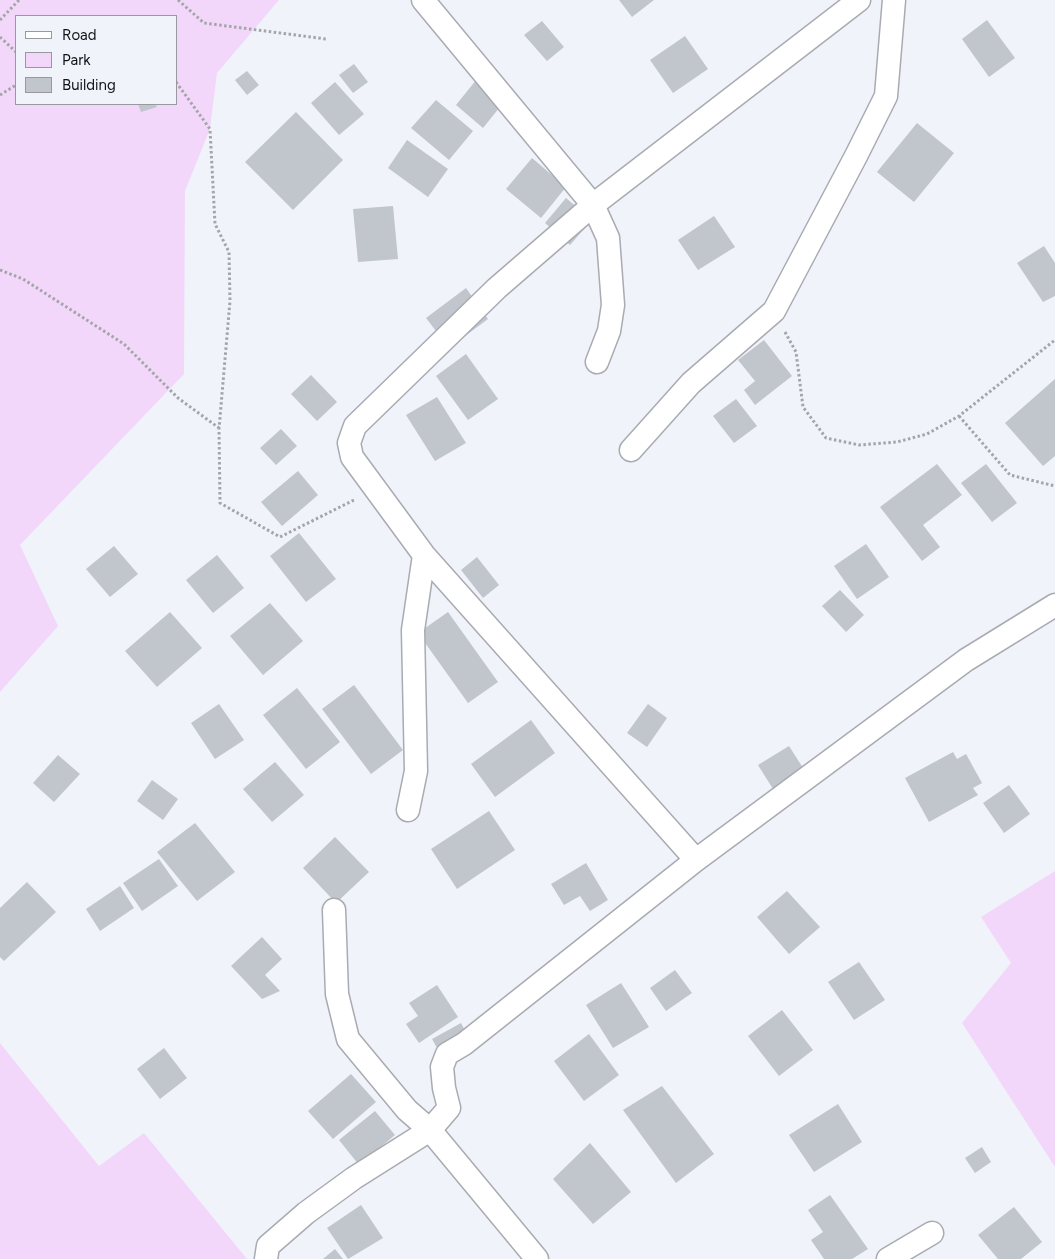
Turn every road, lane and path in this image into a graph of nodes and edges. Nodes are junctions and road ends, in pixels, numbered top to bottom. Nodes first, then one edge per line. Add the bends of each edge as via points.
1 (19, 0) edge
2 (178, 0) edge
3 (423, 0) edge
4 (858, 0) edge
5 (894, 0) edge
6 (0, 20) edge
7 (0, 37) edge
8 (326, 39) dead end
9 (15, 51) edge
10 (178, 85) edge
11 (15, 86) edge
12 (0, 94) edge
13 (593, 205) junction
14 (0, 270) edge
15 (774, 311) junction
16 (1055, 340) edge
17 (597, 362) dead end
18 (959, 416) junction
19 (219, 429) junction
20 (631, 450) dead end
21 (1055, 486) edge
22 (376, 489) junction
23 (424, 555) junction
24 (1055, 605) edge
25 (408, 810) dead end
26 (696, 860) junction
27 (334, 910) dead end
28 (430, 1130) junction
29 (932, 1233) dead end
30 (266, 1259) edge
31 (537, 1259) edge
32 (888, 1259) edge

1 - 6 path
2 - 8 path via 204,23
3 - 13 street
4 - 13 street
5 - 15 street via 886,96
7 - 9 path
10 - 19 path via 210,128 215,224 228,252 230,301
11 - 12 path
13 - 17 street via 608,238 613,305 609,331
13 - 22 street via 497,288 355,426 349,443 352,457
14 - 19 path via 24,279 124,344 178,398
15 - 18 path via 796,352 803,406 826,438 859,445 897,442 927,434
15 - 20 street via 691,384
16 - 18 path
18 - 21 path via 1010,475
19 - 22 path via 220,503 280,537
22 - 23 street
23 - 25 street via 413,630 416,770
23 - 26 street
24 - 26 street via 966,660
26 - 28 street via 464,1044 447,1054 442,1067 448,1108
27 - 28 street via 337,994 348,1039 407,1110
28 - 30 street via 306,1213 268,1246
28 - 31 street
29 - 32 street

